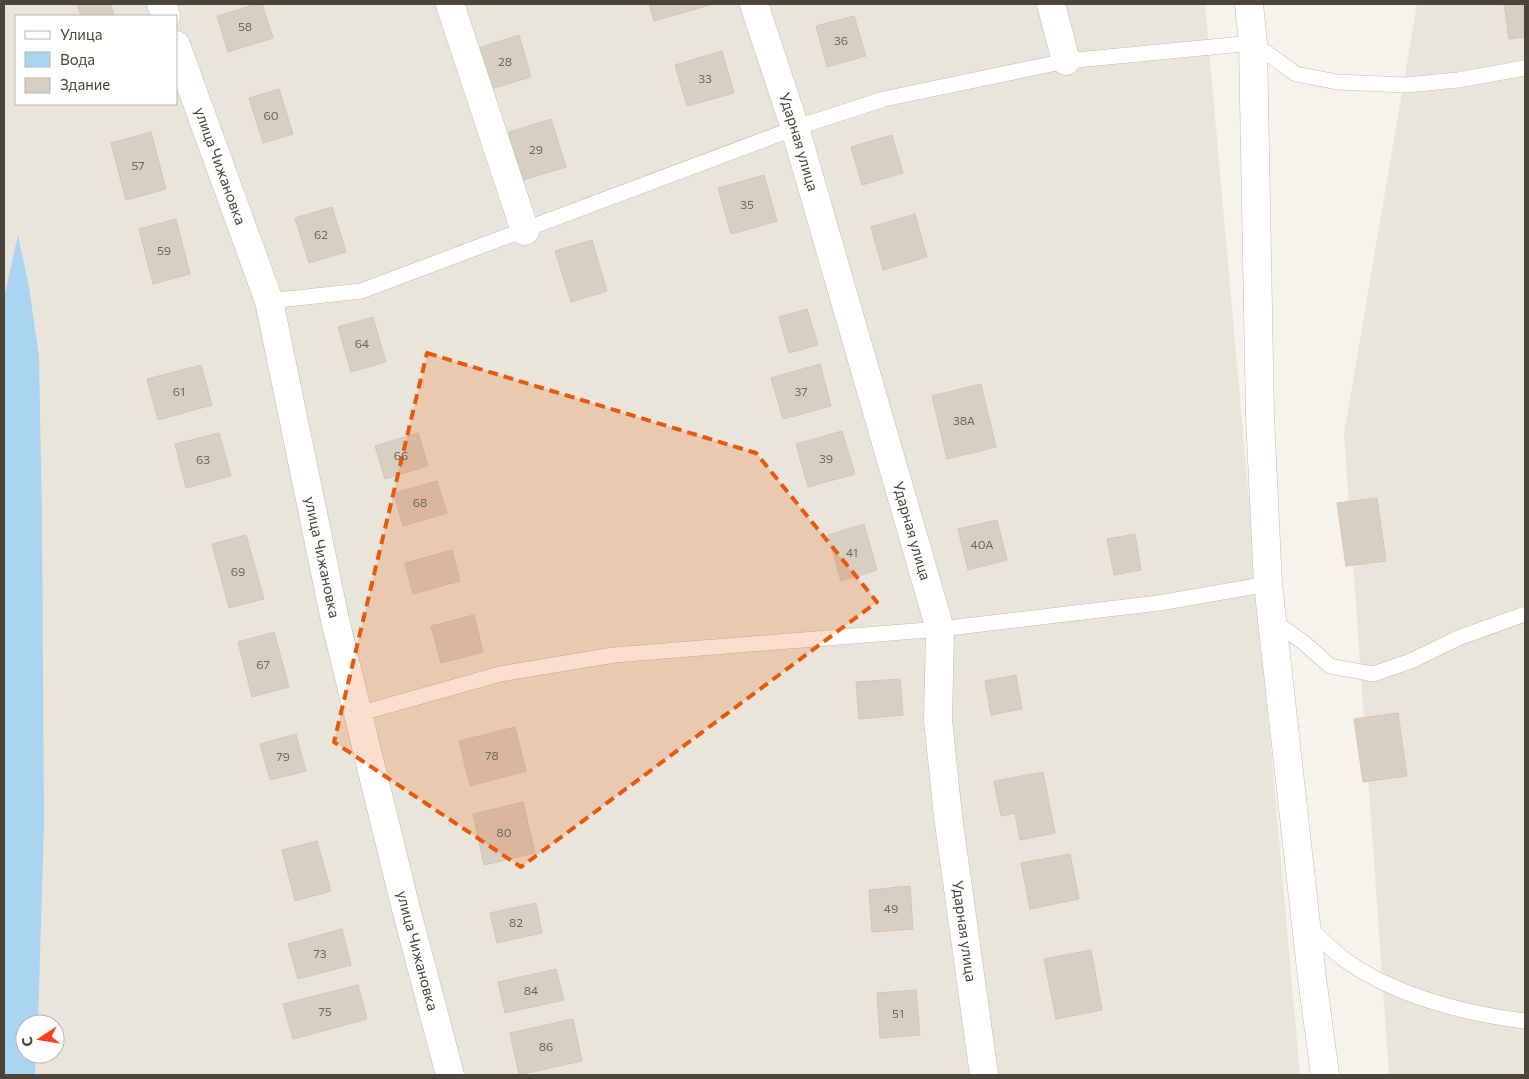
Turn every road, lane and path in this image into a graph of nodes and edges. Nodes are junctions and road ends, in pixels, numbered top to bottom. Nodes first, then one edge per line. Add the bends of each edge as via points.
1 (450, 4) edge
2 (754, 4) edge
3 (1051, 4) edge
4 (1249, 4) edge
5 (1253, 43) junction
6 (178, 51) edge
7 (1066, 61) junction
8 (1525, 68) edge
9 (795, 128) junction
10 (525, 231) junction
11 (269, 301) junction
12 (1268, 584) junction
13 (1525, 614) edge
14 (1272, 620) junction
15 (940, 629) junction
16 (358, 714) junction
17 (1306, 925) junction
18 (1312, 978) junction
19 (1525, 1021) edge
20 (450, 1075) edge
21 (984, 1075) edge
22 (1311, 1075) edge
23 (1325, 1075) edge

1 - 10 street
2 - 9 street, Ударная улица
3 - 7 street
4 - 5 street
5 - 7 lane
5 - 8 lane via 1296,74 1337,82 1406,85
5 - 12 street via 1260,417
6 - 11 street, улица Чижановка
7 - 9 lane via 884,99
9 - 10 lane
9 - 15 street, Ударная улица
10 - 11 lane via 361,291
11 - 16 street, улица Чижановка via 335,620
12 - 14 street
12 - 15 lane via 1159,603
13 - 14 lane via 1373,674 1330,666
14 - 17 street
15 - 16 lane via 614,655 500,674
15 - 21 street, Ударная улица via 938,720
16 - 20 street, улица Чижановка
17 - 18 street
17 - 19 lane via 1347,961 1384,983 1460,1010
18 - 22 street
18 - 23 street

